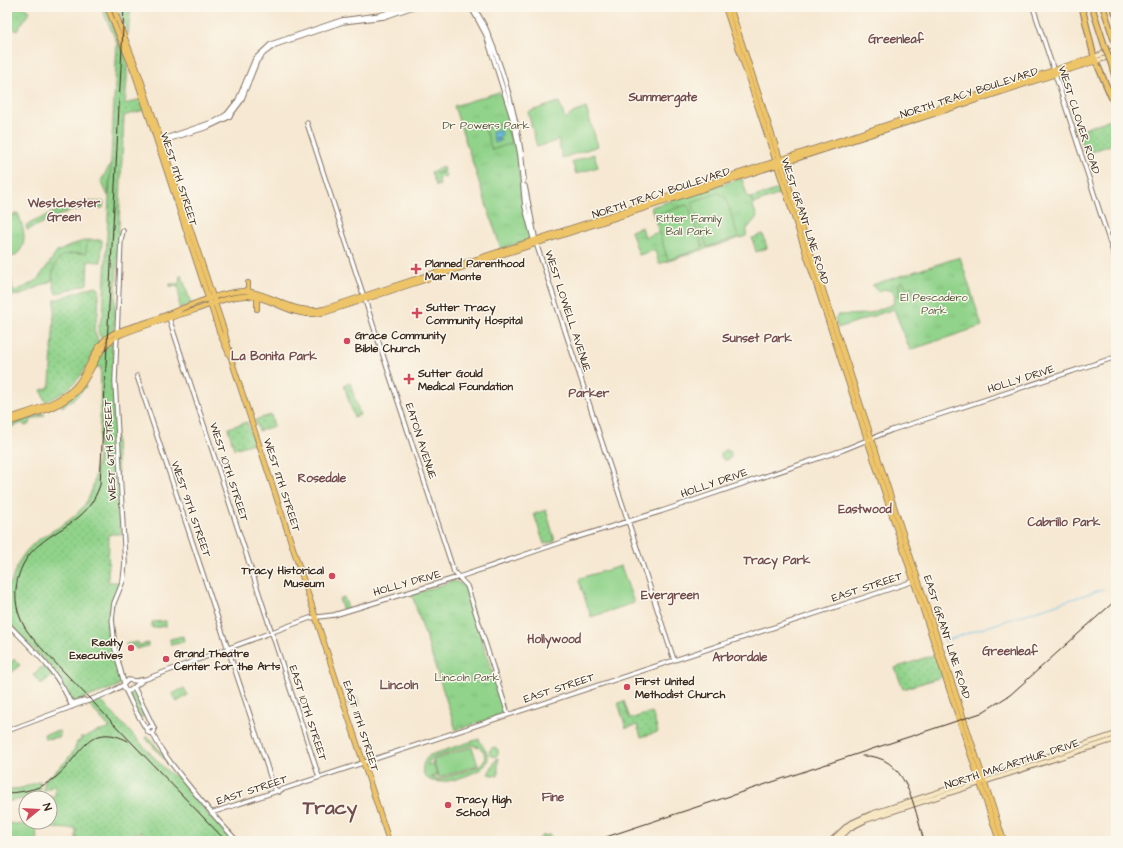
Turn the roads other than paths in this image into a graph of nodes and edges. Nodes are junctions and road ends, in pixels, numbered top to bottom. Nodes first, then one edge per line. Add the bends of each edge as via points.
1 (107, 7) edge
2 (113, 7) edge
3 (405, 7) edge
4 (413, 7) edge
5 (471, 7) edge
6 (474, 7) edge
7 (725, 7) edge
8 (730, 7) edge
9 (1033, 7) edge
10 (1082, 7) edge
11 (1092, 7) edge
12 (1103, 7) edge
13 (1113, 7) edge
14 (1116, 14) edge
15 (1116, 44) edge
16 (1116, 50) edge
17 (1116, 55) edge
18 (1096, 58) junction
19 (1054, 72) junction
20 (1116, 80) edge
21 (752, 88) junction
22 (759, 94) junction
23 (1116, 108) edge
24 (307, 123) dead end
25 (160, 141) junction
26 (779, 161) junction
27 (123, 231) dead end
28 (535, 241) junction
29 (1116, 261) edge
30 (248, 283) dead end
31 (244, 291) junction
32 (260, 298) junction
33 (364, 298) junction
34 (212, 302) junction
35 (181, 309) junction
36 (256, 309) dead end
37 (169, 318) junction
38 (117, 334) junction
39 (109, 341) junction
40 (116, 348) junction
41 (1116, 357) edge
42 (137, 376) dead end
43 (7, 419) edge
44 (7, 423) edge
45 (870, 440) junction
46 (628, 522) junction
47 (459, 577) junction
48 (914, 581) junction
49 (316, 617) junction
50 (7, 623) edge
51 (272, 632) junction
52 (228, 648) junction
53 (674, 660) junction
54 (119, 666) junction
55 (146, 679) junction
56 (132, 680) junction
57 (123, 684) junction
58 (135, 686) junction
59 (125, 690) junction
60 (111, 692) junction
61 (69, 700) junction
62 (84, 702) junction
63 (72, 707) junction
64 (508, 714) junction
65 (7, 731) edge
66 (150, 733) junction
67 (1116, 734) edge
68 (1116, 739) edge
69 (363, 762) junction
70 (320, 777) junction
71 (982, 781) junction
72 (279, 792) junction
73 (211, 813) junction
74 (237, 841) edge
75 (389, 841) edge
76 (831, 841) edge
77 (837, 841) edge
78 (999, 841) edge
79 (1004, 841) edge

1 - 25 main road, WEST 11TH STREET
2 - 25 main road, WEST 11TH STREET via 138,68
3 - 25 street via 380,15 342,20 271,44 255,59 238,100 226,114 216,121
4 - 25 street via 380,18 343,22 275,45 264,52 258,61 241,101 229,116 217,124
5 - 28 street, WEST LOWELL AVENUE via 486,35 514,124 525,206
6 - 28 street, WEST LOWELL AVENUE via 487,32 517,123 523,155 526,196
7 - 21 main road, WEST GRANT LINE ROAD
8 - 22 main road, WEST GRANT LINE ROAD
9 - 19 street, WEST CLOVER ROAD
10 - 18 highway
11 - 20 highway, bridge
12 - 15 highway
13 - 14 highway
16 - 18 main road, NORTH TRACY BOULEVARD
17 - 18 main road, NORTH TRACY BOULEVARD
18 - 19 main road, NORTH TRACY BOULEVARD
18 - 23 highway
19 - 26 main road, NORTH TRACY BOULEVARD
19 - 29 street, WEST CLOVER ROAD
21 - 22 main road
21 - 26 main road, WEST GRANT LINE ROAD
22 - 26 main road, WEST GRANT LINE ROAD
24 - 33 street, EATON AVENUE
25 - 34 main road, WEST 11TH STREET
26 - 28 main road, NORTH TRACY BOULEVARD
26 - 45 main road, WEST GRANT LINE ROAD
27 - 38 street, WEST 6TH STREET
28 - 33 main road, NORTH TRACY BOULEVARD
28 - 46 street, WEST LOWELL AVENUE
30 - 31 main road via 248,289
31 - 33 main road, NORTH TRACY BOULEVARD via 263,295 292,308 309,311
31 - 34 main road, NORTH TRACY BOULEVARD via 232,292
32 - 33 main road, NORTH TRACY BOULEVARD via 308,315 326,312
32 - 34 main road, NORTH TRACY BOULEVARD via 241,296
32 - 36 main road via 257,300
33 - 47 street, EATON AVENUE via 454,572
34 - 35 main road
34 - 37 main road
34 - 49 main road, WEST 11TH STREET via 225,333 230,358
35 - 37 street
35 - 38 main road
37 - 38 main road
37 - 51 street, WEST 10TH STREET
38 - 39 main road
38 - 40 street, WEST 6TH STREET
38 - 43 main road via 102,342 82,378 68,393
39 - 40 street via 115,343
39 - 44 main road via 83,383 73,394 49,408
40 - 54 street, WEST 6TH STREET via 115,390 125,563 123,581 114,603 112,618
41 - 45 street, HOLLY DRIVE
42 - 52 street, WEST 9TH STREET
45 - 46 street, HOLLY DRIVE
45 - 48 main road, EAST GRANT LINE ROAD
45 - 71 main road, EAST GRANT LINE ROAD
46 - 47 street, HOLLY DRIVE
46 - 53 street, WEST LOWELL AVENUE
47 - 49 street, HOLLY DRIVE via 334,615
47 - 64 street, EATON AVENUE via 467,586
48 - 53 street, EAST STREET
48 - 71 main road, EAST GRANT LINE ROAD
49 - 51 street, HOLLY DRIVE
49 - 69 main road, EAST 11TH STREET
50 - 61 street via 54,673
51 - 52 street, HOLLY DRIVE
51 - 70 street, EAST 10TH STREET
52 - 55 street, HOLLY DRIVE
52 - 72 street, WEST 9TH STREET via 274,788
53 - 64 street, EAST STREET
54 - 56 street, WEST 6TH STREET via 125,676
54 - 57 street, WEST 6TH STREET
55 - 56 street
55 - 58 street
56 - 57 street
56 - 58 street
57 - 59 street, WEST 6TH STREET
57 - 60 street
58 - 59 street
58 - 66 street via 155,729
59 - 60 street
59 - 66 street, WEST 6TH STREET via 136,714
60 - 62 street
61 - 62 street via 72,703
61 - 63 street
62 - 63 street
63 - 65 street
64 - 69 street, EAST STREET
66 - 73 street, WEST 6TH STREET
67 - 71 main road, NORTH MACARTHUR DRIVE
68 - 71 main road, NORTH MACARTHUR DRIVE
69 - 70 street, EAST STREET
69 - 75 main road, EAST 11TH STREET
70 - 72 street, EAST STREET
71 - 76 main road, NORTH MACARTHUR DRIVE via 858,819 844,827
71 - 77 main road, NORTH MACARTHUR DRIVE via 858,824
71 - 78 main road, EAST GRANT LINE ROAD
71 - 79 main road, EAST GRANT LINE ROAD
72 - 73 street, EAST STREET
73 - 74 street, WEST 6TH STREET

